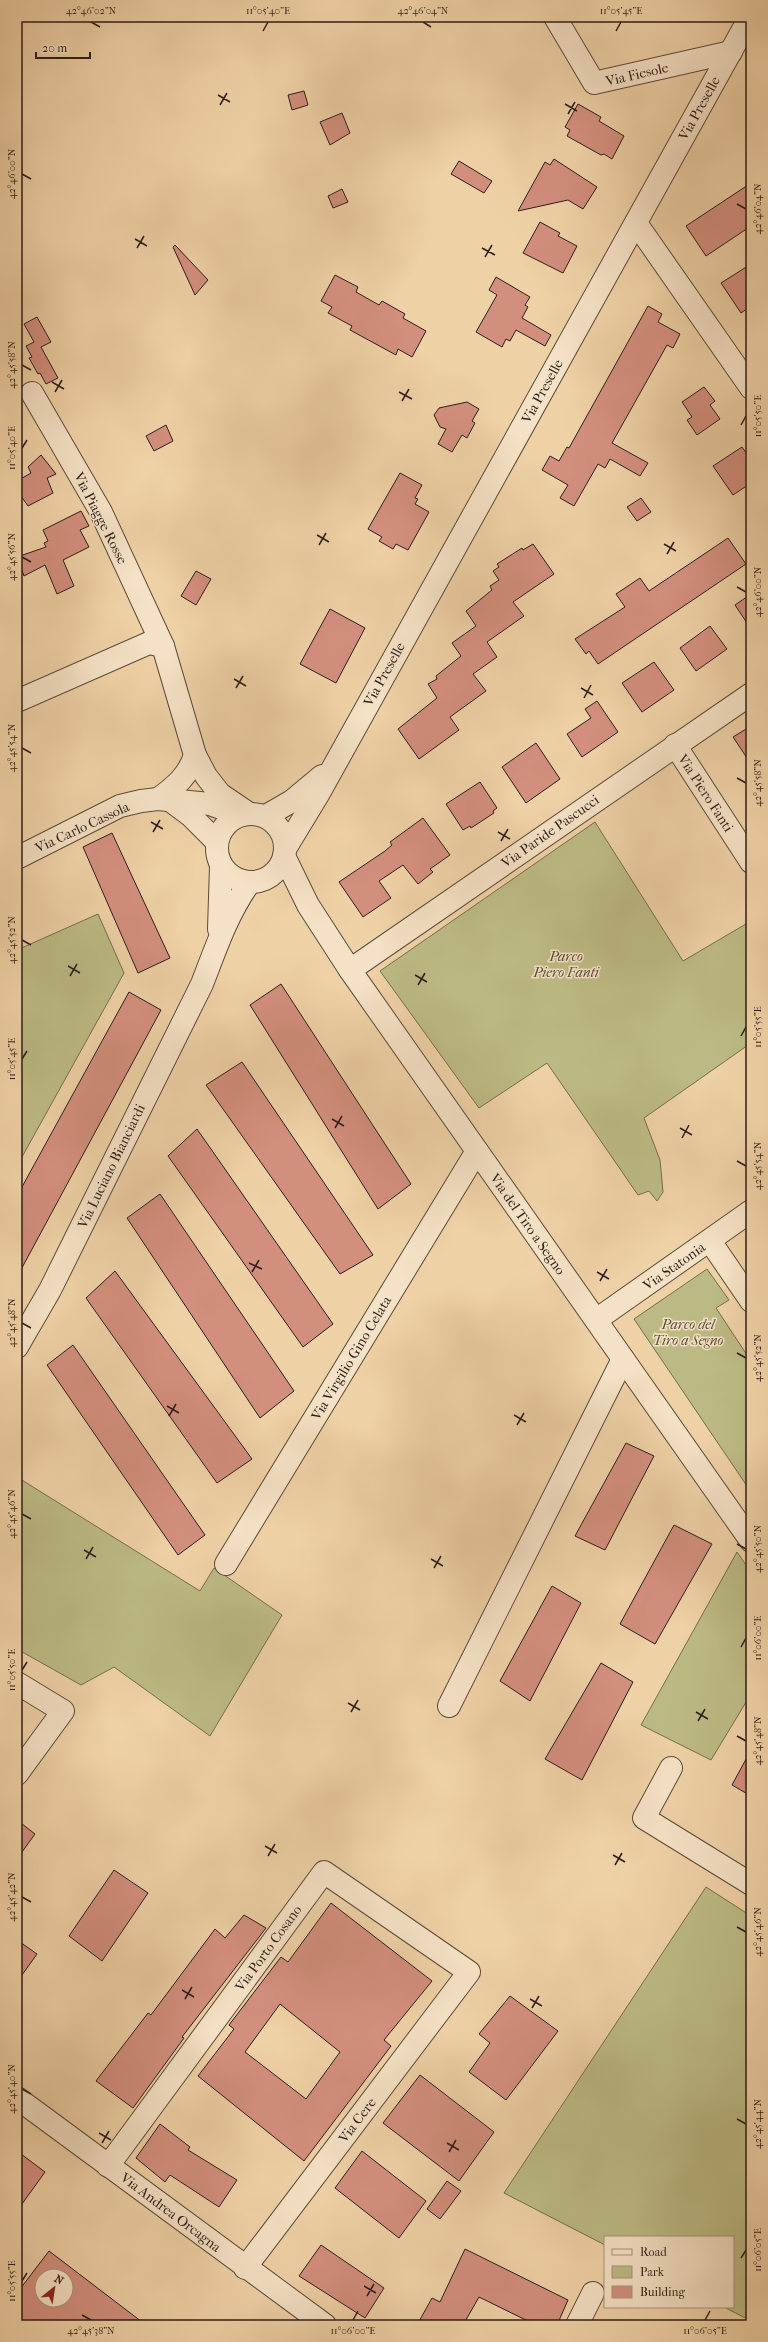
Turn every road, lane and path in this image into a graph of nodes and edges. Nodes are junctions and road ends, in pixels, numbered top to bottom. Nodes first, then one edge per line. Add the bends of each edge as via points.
1 (555, 17) edge
2 (750, 17) edge
3 (730, 52) junction
4 (636, 223) junction
5 (751, 388) edge
6 (32, 393) dead end
7 (163, 646) junction
8 (751, 694) edge
9 (17, 702) edge
10 (675, 745) junction
11 (194, 755) junction
12 (333, 766) junction
13 (165, 800) junction
14 (251, 815) junction
15 (217, 842) junction
16 (285, 852) junction
17 (17, 858) edge
18 (751, 862) edge
19 (221, 866) junction
20 (256, 881) junction
21 (308, 905) junction
22 (218, 938) junction
23 (350, 970) junction
24 (477, 1151) junction
25 (751, 1211) edge
26 (710, 1241) junction
27 (751, 1301) edge
28 (596, 1320) junction
29 (17, 1347) edge
30 (623, 1359) junction
31 (751, 1541) edge
32 (226, 1564) dead end
33 (17, 1683) edge
34 (449, 1706) dead end
35 (671, 1768) dead end
36 (17, 1774) edge
37 (751, 1884) edge
38 (469, 1972) joint
39 (17, 2098) edge
40 (108, 2166) junction
41 (245, 2268) junction
42 (593, 2293) dead end
43 (325, 2325) edge
44 (577, 2325) edge

1 - 3 street, Via Fiesole via 594,83
2 - 3 street, Via Preselle
3 - 4 street, Via Preselle
4 - 5 street
4 - 12 street, Via Preselle
6 - 7 street, Via Piagge Rosse via 101,512
7 - 9 street via 149,643
7 - 11 street, Via Piagge Rosse
8 - 10 street, Via Paride Pascucci
10 - 18 street, Via Piero Fanti
10 - 23 street, Via Paride Pascucci
11 - 13 street via 187,773
11 - 14 street, Via Piagge Rosse via 220,794
12 - 14 street, Via Preselle via 292,801
12 - 16 street, Via Preselle
13 - 14 street, Via Carlo Cassola via 222,807
13 - 15 street via 191,816
13 - 17 street, Via Carlo Cassola via 120,806
14 - 15 street via 224,825
14 - 16 street via 280,830
15 - 19 street via 216,850
16 - 20 street via 280,866 272,875
16 - 21 street, Via del Tiro a Segno
19 - 20 street via 239,880
19 - 22 street via 221,917
20 - 21 street, Via del Tiro a Segno via 293,894
20 - 22 street via 234,908
21 - 23 street, Via del Tiro a Segno
22 - 29 street, Via Luciano Bianciardi via 202,984 50,1290
23 - 24 street, Via del Tiro a Segno
24 - 28 street, Via del Tiro a Segno
24 - 32 street, Via Virgilio Gino Celata
25 - 26 street, Via Statonia
26 - 27 street
26 - 28 street, Via Statonia
28 - 30 street, Via del Tiro a Segno
30 - 31 street, Via del Tiro a Segno
30 - 34 street
33 - 36 street via 63,1711
35 - 37 street via 644,1818
38 - 40 street, Via Porto Cosano via 324,1872
38 - 41 street, Via Cere
39 - 40 street, Via Andrea Orcagna
40 - 41 street, Via Andrea Orcagna
41 - 43 street, Via Andrea Orcagna
42 - 44 street

